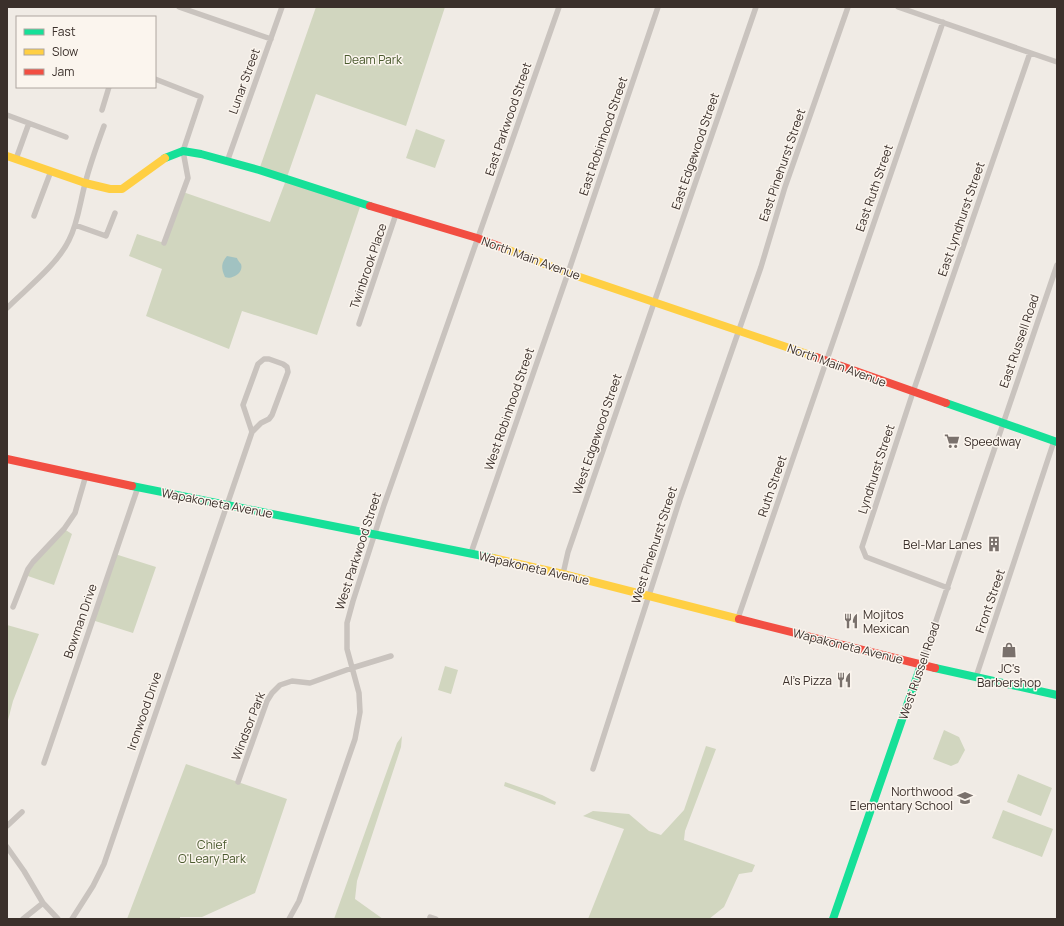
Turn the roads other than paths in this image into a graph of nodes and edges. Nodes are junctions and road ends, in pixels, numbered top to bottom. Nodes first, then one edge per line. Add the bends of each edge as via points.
1 (179, 7) edge
2 (282, 7) edge
3 (559, 7) edge
4 (658, 7) edge
5 (756, 7) edge
6 (848, 7) edge
7 (898, 7) edge
8 (943, 22) junction
9 (271, 39) junction
10 (1030, 52) junction
11 (1057, 62) edge
12 (156, 79) edge
13 (109, 88) edge
14 (102, 110) dead end
15 (7, 116) edge
16 (29, 123) junction
17 (104, 126) dead end
18 (66, 137) dead end
19 (184, 151) junction
20 (7, 156) edge
21 (16, 159) junction
22 (227, 162) junction
23 (51, 171) junction
24 (85, 183) junction
25 (115, 213) dead end
26 (396, 214) junction
27 (34, 216) dead end
28 (75, 224) junction
29 (477, 238) junction
30 (164, 243) dead end
31 (1057, 265) edge
32 (568, 273) junction
33 (654, 302) junction
34 (7, 308) edge
35 (360, 324) dead end
36 (739, 330) junction
37 (826, 361) junction
38 (913, 392) junction
39 (1003, 423) junction
40 (252, 432) junction
41 (1056, 442) edge
42 (7, 459) edge
43 (86, 476) junction
44 (138, 487) junction
45 (226, 505) junction
46 (374, 533) junction
47 (471, 553) junction
48 (562, 574) junction
49 (948, 588) junction
50 (649, 595) junction
51 (13, 606) dead end
52 (738, 618) junction
53 (391, 656) dead end
54 (921, 665) junction
55 (352, 668) junction
56 (976, 677) junction
57 (1057, 695) edge
58 (44, 762) dead end
59 (593, 769) dead end
60 (238, 782) dead end
61 (22, 812) dead end
62 (7, 826) edge
63 (7, 847) edge
64 (43, 904) junction
65 (430, 917) dead end
66 (23, 919) edge
67 (58, 919) edge
68 (72, 919) edge
69 (289, 919) edge
70 (436, 919) edge
71 (833, 919) edge

1 - 9 street
2 - 9 street, Lunar Street
3 - 29 street, East Parkwood Street
4 - 32 street, East Robinhood Street
5 - 33 street, East Edgewood Street
6 - 36 street, East Pinehurst Street via 785,187
7 - 8 street
8 - 10 street
8 - 37 street, East Ruth Street
9 - 22 street, Lunar Street
10 - 11 street
10 - 38 street, East Lyndhurst Street
12 - 19 street via 200,97
13 - 14 street
15 - 16 street
16 - 18 street
16 - 21 street
17 - 24 street
19 - 22 main road, North Main Avenue
19 - 24 main road via 165,158 122,189 110,190
19 - 30 street via 188,178
20 - 21 main road
21 - 23 main road
22 - 26 main road, North Main Avenue
23 - 24 main road
23 - 27 street
24 - 28 street
25 - 28 street via 106,236
26 - 29 main road, North Main Avenue
26 - 35 street, Twinbrook Place
28 - 34 street via 61,253
29 - 32 main road, North Main Avenue
29 - 46 street, West Parkwood Street
31 - 39 street, East Russell Road
32 - 33 main road, North Main Avenue
32 - 47 street, West Robinhood Street
33 - 36 main road, North Main Avenue
33 - 48 street, West Edgewood Street
36 - 37 main road, North Main Avenue
36 - 50 street, West Pinehurst Street
37 - 38 main road, North Main Avenue
37 - 52 street, Ruth Street
38 - 39 main road, North Main Avenue
38 - 49 street, Lyndhurst Street via 862,547 866,557
39 - 41 main road, North Main Avenue
39 - 49 street, West Russell Road
40 - 40 street via 272,415 288,372 283,364 269,358 258,364 243,405
40 - 45 street, Ironwood Drive
41 - 56 street, Front Street
42 - 43 main road, Wapakoneta Avenue
43 - 44 main road, Wapakoneta Avenue
43 - 51 street via 75,513 28,569
44 - 45 main road, Wapakoneta Avenue
44 - 58 street, Bowman Drive
45 - 46 main road, Wapakoneta Avenue
45 - 68 street, Ironwood Drive via 104,864
46 - 47 main road, Wapakoneta Avenue
46 - 55 street, West Parkwood Street via 347,623 347,649
47 - 48 main road, Wapakoneta Avenue
48 - 50 main road, Wapakoneta Avenue
49 - 54 street, West Russell Road
50 - 52 main road, Wapakoneta Avenue
50 - 59 street, West Pinehurst Street
52 - 54 main road, Wapakoneta Avenue
53 - 55 street, Windsor Park
54 - 56 main road, Wapakoneta Avenue
54 - 71 main road, West Russell Road
55 - 60 street, Windsor Park via 310,683 292,681 280,685 272,692
55 - 69 street, West Parkwood Street via 360,700 355,739 299,901
56 - 57 main road, Wapakoneta Avenue
61 - 62 street
63 - 64 street
64 - 66 street
64 - 67 street
65 - 70 street

